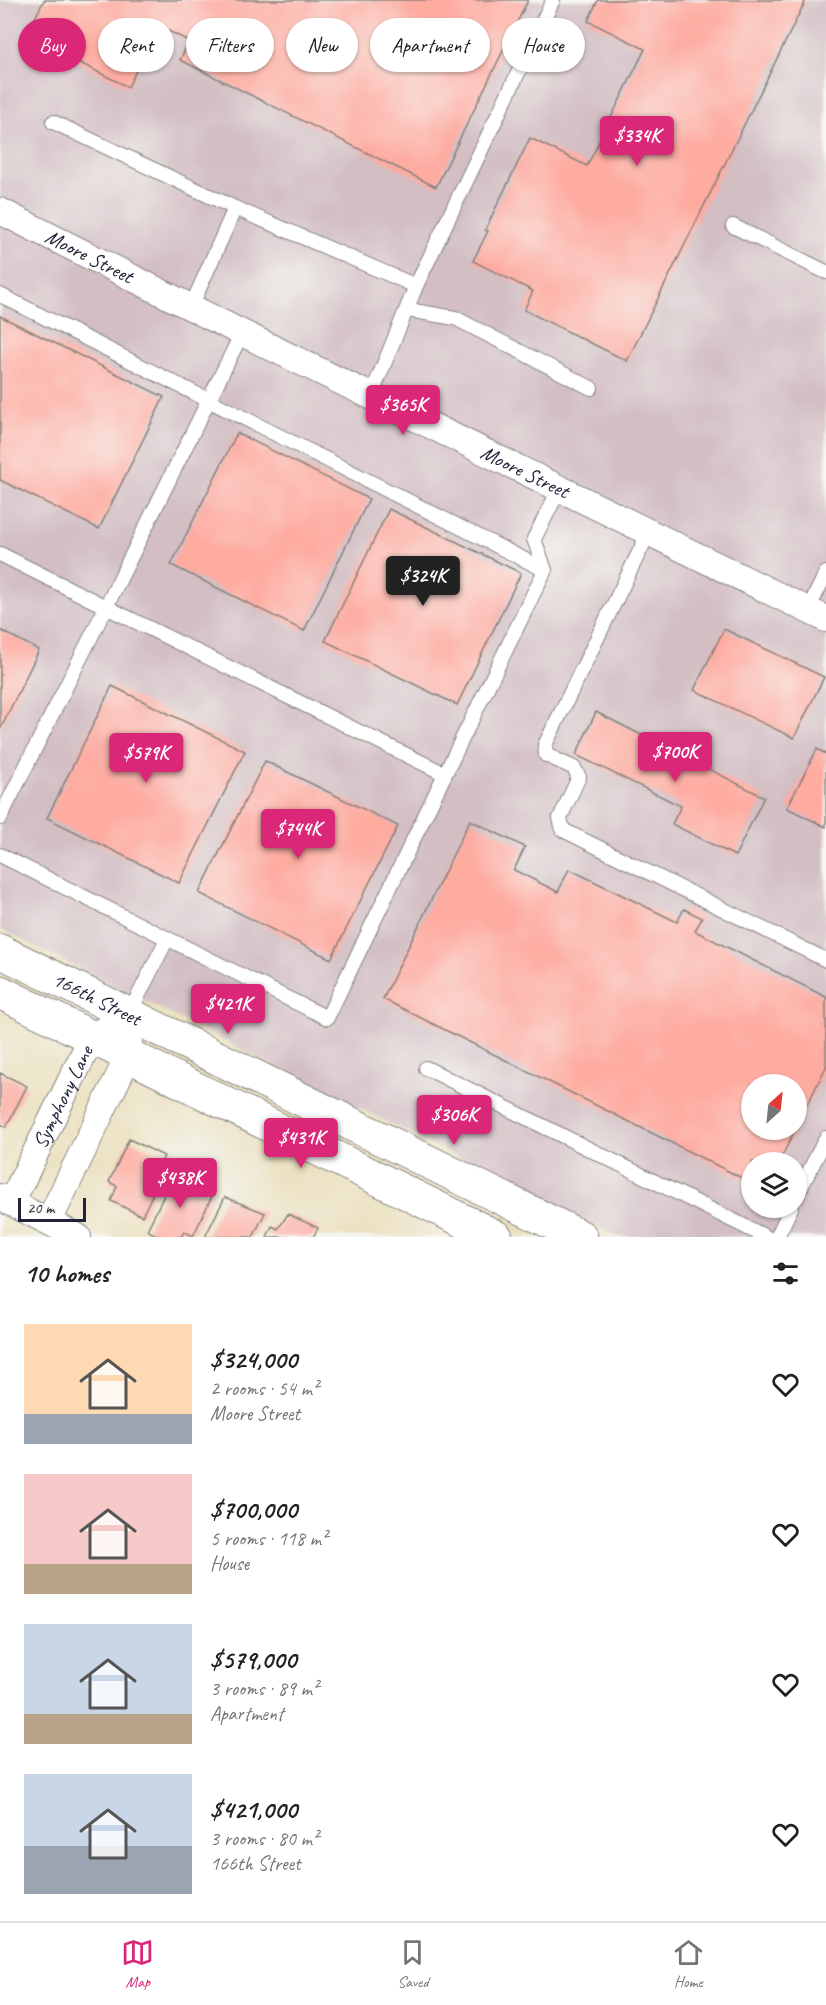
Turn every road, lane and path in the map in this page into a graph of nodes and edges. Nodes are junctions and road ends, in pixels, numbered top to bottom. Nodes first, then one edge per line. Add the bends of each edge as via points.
1 (553, 0) edge
2 (53, 122) dead end
3 (235, 208) junction
4 (0, 211) edge
5 (733, 226) dead end
6 (826, 272) edge
7 (416, 286) junction
8 (0, 295) edge
9 (191, 307) junction
10 (408, 310) junction
11 (242, 333) junction
12 (591, 388) dead end
13 (371, 396) junction
14 (209, 399) junction
15 (560, 488) junction
16 (649, 532) junction
17 (0, 554) edge
18 (545, 570) junction
19 (826, 573) edge
20 (106, 607) junction
21 (817, 615) edge
22 (445, 774) junction
23 (0, 818) edge
24 (0, 855) edge
25 (167, 939) junction
26 (0, 951) edge
27 (826, 960) edge
28 (0, 992) edge
29 (129, 1014) junction
30 (92, 1037) junction
31 (129, 1056) junction
32 (426, 1068) dead end
33 (826, 1138) edge
34 (807, 1175) edge
35 (6, 1200) edge
36 (786, 1218) edge
37 (49, 1221) junction
38 (78, 1237) edge
39 (496, 1237) edge
40 (581, 1237) edge
41 (766, 1237) edge
42 (777, 1237) edge

1 - 7 lane
2 - 3 lane
3 - 7 lane
3 - 9 lane
4 - 9 street, Moore Street
5 - 6 lane
7 - 10 lane
8 - 14 lane
9 - 11 street, Moore Street
10 - 12 lane via 455,318
10 - 13 lane
11 - 13 street, Moore Street
11 - 14 lane
13 - 15 street, Moore Street
14 - 18 lane
14 - 20 lane
15 - 16 street, Moore Street
15 - 18 lane via 534,539
16 - 21 street, Moore Street
16 - 27 lane via 545,745 546,755 574,768 579,777 560,818 563,830
17 - 20 lane
18 - 22 lane
19 - 21 lane
20 - 22 lane
20 - 23 lane
22 - 25 lane via 327,1018
24 - 25 lane
25 - 29 lane
26 - 29 street, 166th Street
28 - 30 street, 166th Street
29 - 30 street, Symphony Lane
29 - 31 street, Symphony Lane
29 - 40 street, 166th Street
30 - 31 street, 166th Street
30 - 35 street, Symphony Lane
31 - 37 street, Symphony Lane
31 - 39 street, 166th Street
32 - 41 lane
33 - 34 lane
35 - 37 street
36 - 42 lane
37 - 38 street

